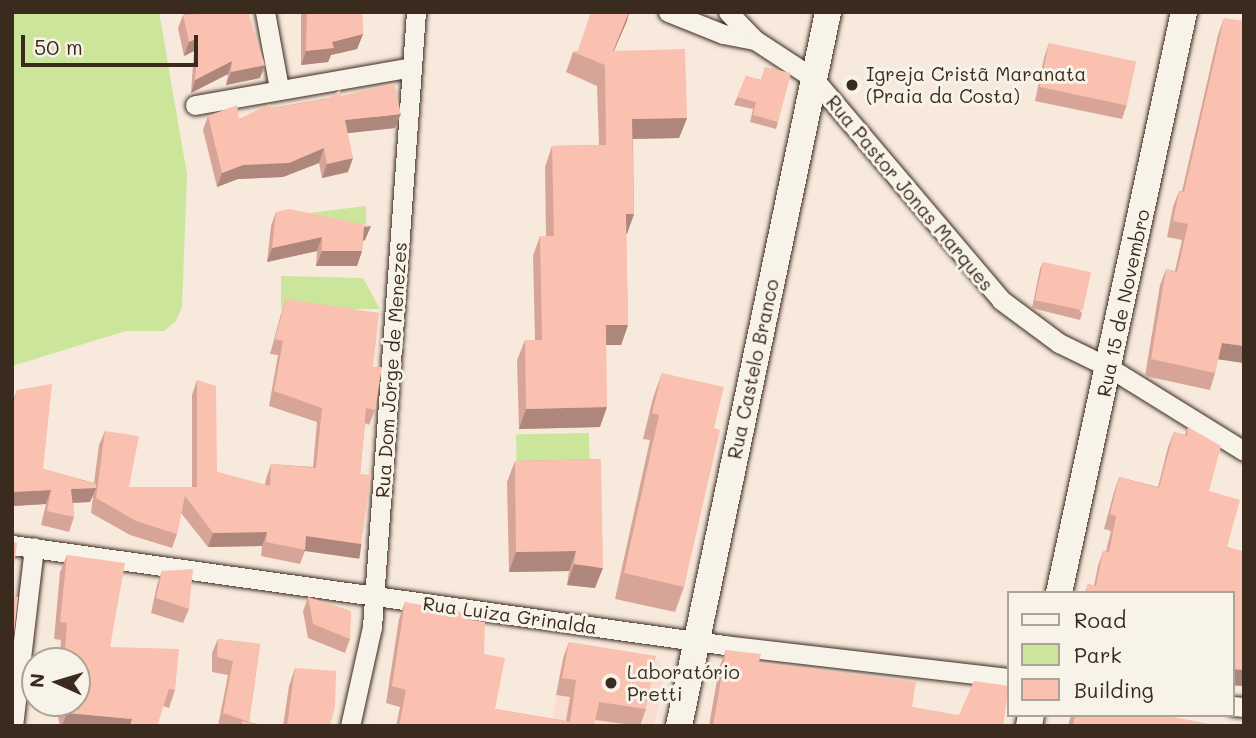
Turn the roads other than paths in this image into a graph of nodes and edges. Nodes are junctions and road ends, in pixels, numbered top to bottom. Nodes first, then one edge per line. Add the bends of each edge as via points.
1 (265, 12) edge
2 (416, 12) edge
3 (668, 12) edge
4 (728, 12) edge
5 (828, 12) edge
6 (1184, 12) edge
7 (755, 40) junction
8 (412, 67) junction
9 (813, 78) junction
10 (279, 88) junction
11 (195, 105) dead end
12 (1110, 368) junction
13 (1244, 450) edge
14 (12, 545) edge
15 (34, 547) junction
16 (1059, 591) edge
17 (375, 596) junction
18 (697, 642) junction
19 (1007, 678) edge
20 (13, 726) edge
21 (350, 726) edge
22 (679, 726) edge

1 - 10 street
2 - 8 street, Rua Dom Jorge de Menezes
3 - 7 street via 723,34
4 - 7 street, Rua Pastor Jonas Marques
5 - 9 main road, Rua Castelo Branco
6 - 12 main road, Rua 15 de Novembro
7 - 9 street, Rua Pastor Jonas Marques
8 - 10 street
8 - 17 street, Rua Dom Jorge de Menezes
9 - 12 street, Rua Pastor Jonas Marques via 1001,300 1059,343
9 - 18 main road, Rua Castelo Branco
10 - 11 street
12 - 13 street, Rua Pastor Jonas Marques
12 - 16 main road, Rua 15 de Novembro
14 - 15 street, Rua Luiza Grinalda
15 - 17 street, Rua Luiza Grinalda
15 - 20 street
17 - 18 street, Rua Luiza Grinalda
17 - 21 street, Rua Dom Jorge de Menezes
18 - 19 street, Rua Luiza Grinalda
18 - 22 main road, Rua Castelo Branco

